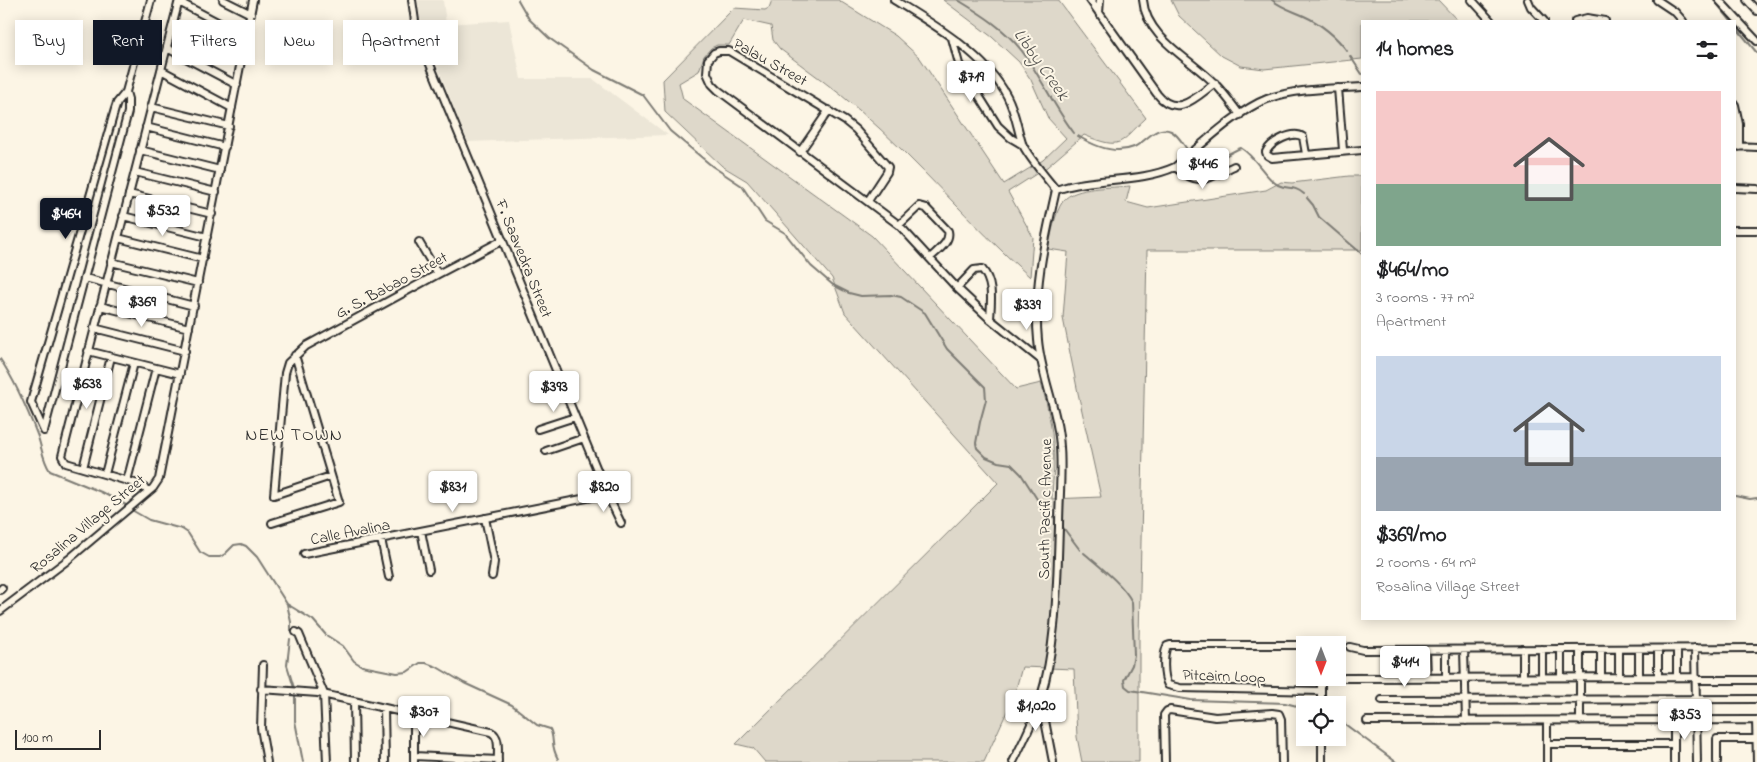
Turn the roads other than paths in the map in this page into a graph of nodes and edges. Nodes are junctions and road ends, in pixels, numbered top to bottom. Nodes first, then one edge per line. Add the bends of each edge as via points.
1 (150, 0) edge
2 (223, 0) edge
3 (253, 0) edge
4 (412, 0) edge
5 (894, 0) edge
6 (1090, 0) edge
7 (1100, 0) edge
8 (1143, 0) edge
9 (1472, 0) edge
10 (1528, 0) edge
11 (1657, 0) edge
12 (1719, 0) edge
13 (179, 1) edge
14 (1750, 1) edge
15 (1757, 11) edge
16 (1099, 13) junction
17 (251, 14) junction
18 (174, 20) edge
19 (214, 20) edge
20 (250, 20) edge
21 (1490, 20) edge
22 (1543, 20) edge
23 (1579, 20) edge
24 (1599, 20) edge
25 (1682, 20) edge
26 (172, 28) edge
27 (952, 38) junction
28 (1757, 41) edge
29 (167, 48) junction
30 (241, 65) edge
31 (161, 70) junction
32 (1215, 83) junction
33 (237, 85) junction
34 (1361, 87) edge
35 (1338, 88) junction
36 (126, 92) junction
37 (151, 107) junction
38 (232, 108) junction
39 (1736, 109) edge
40 (829, 110) junction
41 (1240, 115) junction
42 (229, 126) junction
43 (146, 127) junction
44 (1023, 145) junction
45 (225, 146) junction
46 (1737, 146) edge
47 (1757, 146) edge
48 (140, 150) junction
49 (1343, 150) junction
50 (1361, 150) edge
51 (800, 152) junction
52 (1306, 154) junction
53 (1234, 166) dead end
54 (1175, 167) junction
55 (220, 170) junction
56 (135, 172) junction
57 (1736, 188) edge
58 (1757, 188) edge
59 (1056, 190) junction
60 (216, 192) junction
61 (129, 194) junction
62 (868, 201) junction
63 (212, 214) junction
64 (123, 216) junction
65 (898, 225) junction
66 (1736, 230) edge
67 (1757, 230) edge
68 (207, 237) junction
69 (118, 238) junction
70 (503, 240) junction
71 (419, 242) dead end
72 (930, 258) junction
73 (203, 259) junction
74 (112, 262) junction
75 (438, 274) junction
76 (85, 278) junction
77 (198, 283) junction
78 (106, 284) junction
79 (957, 288) junction
80 (100, 306) junction
81 (194, 306) junction
82 (990, 318) junction
83 (94, 328) junction
84 (189, 328) junction
85 (185, 350) junction
86 (88, 351) junction
87 (295, 355) junction
88 (112, 357) junction
89 (1041, 360) junction
90 (134, 362) junction
91 (156, 368) junction
92 (180, 374) junction
93 (575, 417) junction
94 (538, 429) dead end
95 (584, 438) junction
96 (546, 451) dead end
97 (83, 468) junction
98 (105, 474) junction
99 (331, 476) junction
100 (127, 481) junction
101 (149, 491) junction
102 (607, 494) junction
103 (485, 518) junction
104 (272, 523) dead end
105 (621, 523) dead end
106 (421, 531) junction
107 (381, 538) junction
108 (304, 554) dead end
109 (428, 570) dead end
110 (492, 576) dead end
111 (389, 577) dead end
112 (0, 611) edge
113 (296, 632) dead end
114 (1296, 645) edge
115 (1350, 647) dead end
116 (1677, 648) junction
117 (1695, 648) junction
118 (1757, 648) edge
119 (1523, 649) junction
120 (1542, 649) junction
121 (1561, 649) junction
122 (1580, 649) junction
123 (1601, 649) junction
124 (1619, 649) junction
125 (1639, 649) junction
126 (1658, 649) junction
127 (1406, 650) junction
128 (1426, 650) junction
129 (1446, 650) junction
130 (1464, 650) junction
131 (263, 665) dead end
132 (1523, 677) junction
133 (1542, 677) junction
134 (1561, 677) junction
135 (1580, 677) junction
136 (1601, 677) junction
137 (1619, 677) junction
138 (1639, 677) junction
139 (1658, 677) junction
140 (1677, 677) junction
141 (1346, 678) edge
142 (1406, 678) junction
143 (1427, 678) junction
144 (1446, 678) junction
145 (1465, 678) junction
146 (1696, 678) junction
147 (1757, 680) edge
148 (1322, 686) edge
149 (262, 689) junction
150 (1322, 691) junction
151 (324, 694) junction
152 (1322, 696) edge
153 (1041, 699) junction
154 (1465, 699) junction
155 (1580, 699) junction
156 (1696, 699) junction
157 (1757, 699) edge
158 (1382, 700) dead end
159 (354, 701) junction
160 (384, 708) junction
161 (414, 715) junction
162 (1757, 720) edge
163 (1367, 721) dead end
164 (1466, 721) junction
165 (1546, 721) junction
166 (1580, 721) junction
167 (1674, 721) junction
168 (1696, 721) junction
169 (1756, 739) edge
170 (1546, 744) junction
171 (1674, 744) junction
172 (1322, 746) edge
173 (414, 759) edge
174 (498, 761) edge
175 (267, 762) edge
176 (326, 762) edge
177 (355, 762) edge
178 (385, 762) edge
179 (1013, 762) edge
180 (1053, 762) edge
181 (1165, 762) edge
182 (1282, 762) edge
183 (1322, 762) edge
184 (1546, 762) edge
185 (1674, 762) edge
186 (1697, 762) edge
187 (1717, 762) edge
188 (1757, 762) edge

1 - 36 street
2 - 17 street
3 - 17 street, Rosalina Village Street
4 - 70 street, F. Saavedra Street via 420,40
5 - 27 street
6 - 16 street
7 - 16 street
8 - 32 street via 1155,30
9 - 21 street
10 - 22 street
11 - 25 street
12 - 28 street
13 - 18 street
13 - 19 street
14 - 15 street
16 - 32 street via 1166,104 1184,105
17 - 20 street, Rosalina Village Street
23 - 24 street
26 - 29 street
27 - 44 street via 959,64 998,126
27 - 44 street via 992,73 1006,94 1016,116
29 - 31 street
29 - 33 street
30 - 33 street, Rosalina Village Street
31 - 37 street
31 - 38 street
32 - 41 street
33 - 38 street, Rosalina Village Street
34 - 35 street
35 - 41 street via 1278,96 1250,107
35 - 49 street
36 - 76 street via 128,112
36 - 76 street via 114,109 31,402 44,431
37 - 42 street
37 - 43 street
38 - 42 street, Rosalina Village Street
39 - 46 street via 1739,124
40 - 51 street
40 - 51 street, Palau Street via 729,51 718,50 710,56 706,67 712,84
40 - 62 street, Palau Street via 851,126 888,167
41 - 54 street
42 - 45 street, Rosalina Village Street
43 - 45 street
43 - 48 street
44 - 59 street
45 - 55 street, Rosalina Village Street
46 - 47 street
48 - 55 street
48 - 56 street
49 - 50 street
49 - 52 street
51 - 62 street, Palau Street
52 - 52 street via 1272,158 1266,152 1271,145 1297,134 1303,137
53 - 54 street via 1200,180 1190,178
54 - 59 street via 1149,176 1082,182
55 - 60 street, Rosalina Village Street
56 - 60 street
56 - 61 street
57 - 58 street
59 - 89 street, South Pacific Avenue via 1039,281 1037,314
60 - 63 street, Rosalina Village Street
61 - 63 street
61 - 64 street
62 - 65 street, Palau Street
63 - 68 street, Rosalina Village Street
64 - 68 street
64 - 69 street
65 - 72 street, Palau Street
65 - 72 street via 919,206 926,208 949,236
66 - 67 street
68 - 73 street, Rosalina Village Street
69 - 73 street
69 - 74 street
70 - 75 street, G. S. Babao Street
70 - 93 street, F. Saavedra Street
71 - 75 street
72 - 79 street, Palau Street
73 - 77 street, Rosalina Village Street
74 - 77 street
74 - 78 street
75 - 87 street, G. S. Babao Street
76 - 78 street
77 - 81 street, Rosalina Village Street
78 - 80 street
78 - 81 street
79 - 82 street, Palau Street
79 - 82 street via 974,270 982,269 990,284
80 - 83 street
80 - 84 street
81 - 84 street, Rosalina Village Street
82 - 89 street, Palau Street
83 - 85 street
83 - 86 street
84 - 85 street, Rosalina Village Street
85 - 92 street, Rosalina Village Street
86 - 88 street
86 - 97 street via 62,456 66,463
87 - 99 street
87 - 99 street via 286,366 274,495
88 - 90 street
88 - 97 street
89 - 153 street, South Pacific Avenue via 1060,446 1054,630
90 - 91 street
90 - 98 street
91 - 92 street
91 - 100 street
92 - 101 street, Rosalina Village Street via 161,474
93 - 94 street
93 - 95 street, F. Saavedra Street
95 - 96 street
95 - 102 street, F. Saavedra Street
97 - 98 street
98 - 100 street
99 - 104 street via 339,502
100 - 101 street
101 - 112 street, Rosalina Village Street
102 - 103 street, Calle Avalina
102 - 105 street, F. Saavedra Street
103 - 106 street, Calle Avalina
103 - 110 street via 494,562
106 - 107 street, Calle Avalina
106 - 109 street
107 - 108 street, Calle Avalina
107 - 111 street
113 - 151 street via 300,634
114 - 150 street, Pitcairn Loop via 1170,644 1166,651 1165,677 1168,685 1180,688
115 - 127 street via 1357,650
116 - 117 street
116 - 126 street
116 - 140 street
117 - 118 street
117 - 146 street
119 - 120 street
119 - 130 street
119 - 132 street
120 - 121 street
120 - 133 street
121 - 122 street
121 - 134 street
122 - 123 street
122 - 135 street
123 - 124 street
123 - 136 street
124 - 125 street
124 - 137 street
125 - 126 street
125 - 138 street
126 - 139 street
127 - 128 street
127 - 142 street
128 - 129 street
128 - 143 street
129 - 130 street
129 - 144 street
130 - 145 street
131 - 149 street
132 - 133 street
132 - 145 street
133 - 134 street
134 - 135 street
135 - 136 street
135 - 155 street
136 - 137 street
137 - 138 street
138 - 139 street
139 - 140 street
140 - 146 street
141 - 142 street
142 - 143 street
143 - 144 street
144 - 145 street
145 - 154 street
146 - 147 street
146 - 156 street
148 - 150 street
149 - 151 street
149 - 175 street via 261,728
150 - 152 street
151 - 159 street
151 - 176 street
153 - 179 street, South Pacific Avenue
153 - 180 street
154 - 155 street
154 - 158 street
154 - 164 street
155 - 156 street
155 - 166 street
156 - 157 street
156 - 168 street
159 - 160 street
159 - 177 street
160 - 161 street
160 - 178 street
161 - 173 street
161 - 174 street via 495,735
162 - 168 street
162 - 169 street
163 - 164 street
164 - 165 street
165 - 166 street
165 - 170 street
166 - 167 street
167 - 168 street
167 - 171 street
168 - 186 street
169 - 187 street via 1717,739
169 - 188 street
170 - 171 street
170 - 184 street
171 - 185 street
172 - 183 street
173 - 174 street
181 - 182 street via 1164,715 1170,710 1215,717 1279,714

